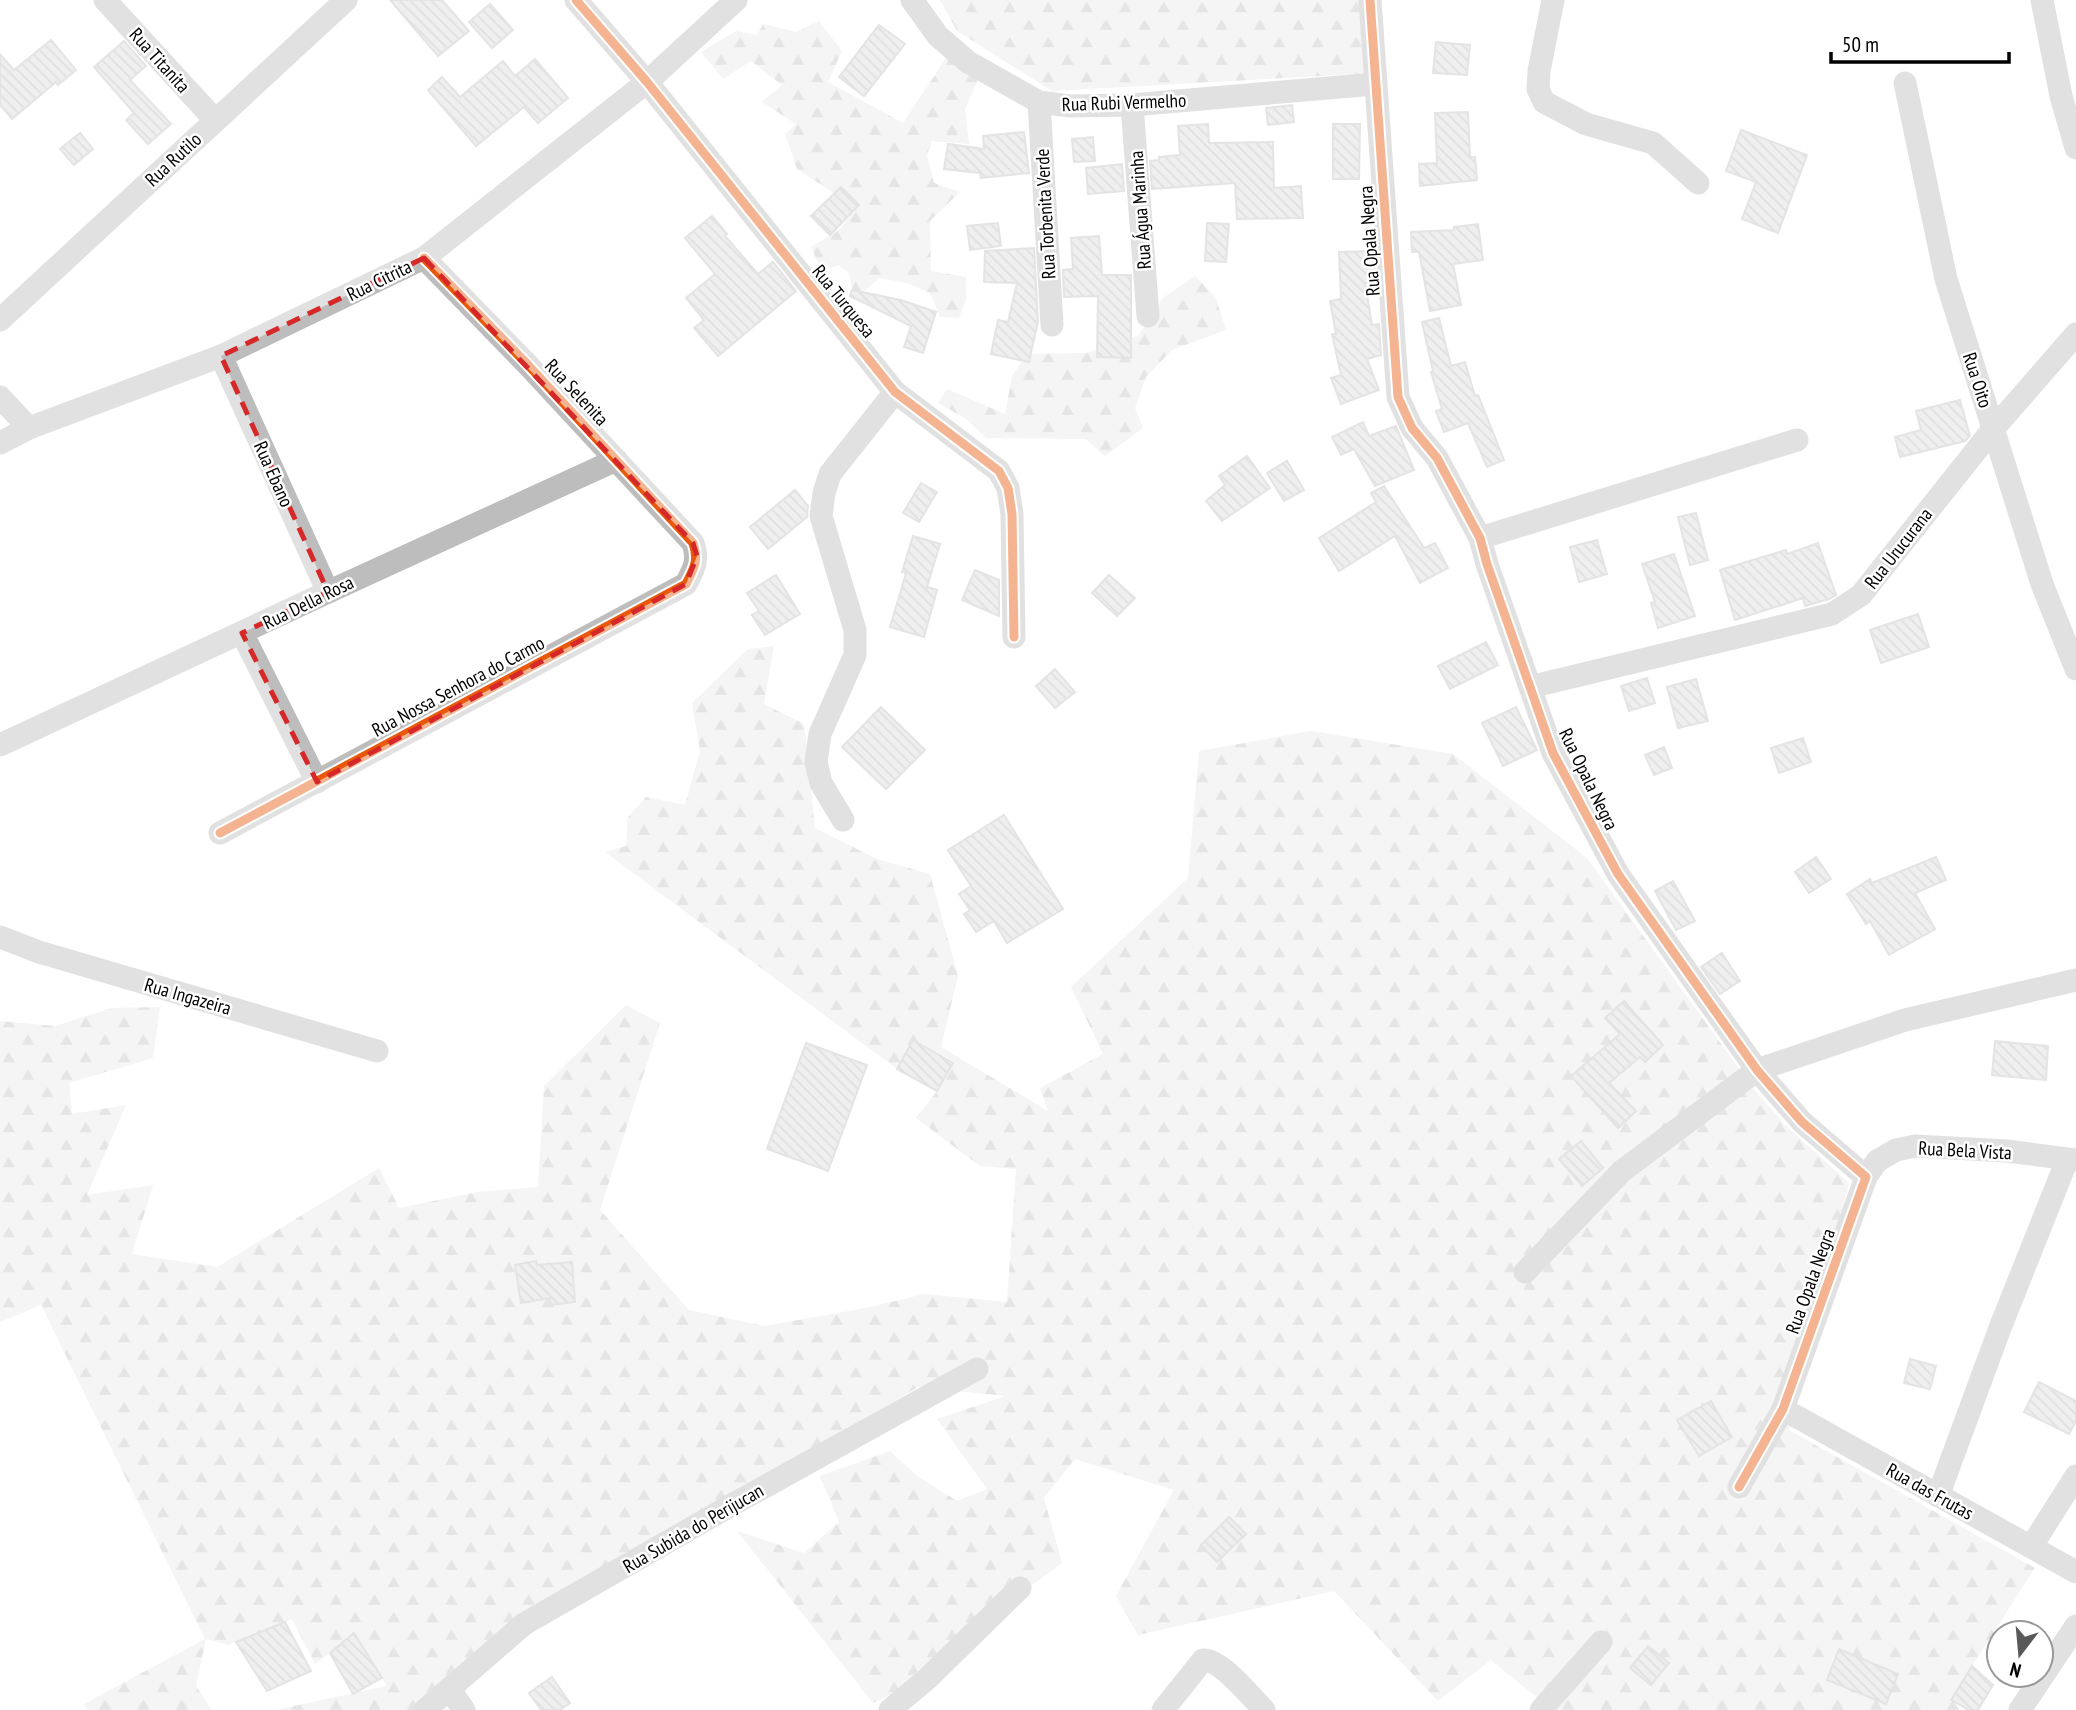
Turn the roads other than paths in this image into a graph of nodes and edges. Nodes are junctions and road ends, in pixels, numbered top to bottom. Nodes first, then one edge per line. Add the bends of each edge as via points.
1 (105, 0) edge
2 (346, 0) edge
3 (576, 0) edge
4 (736, 0) edge
5 (912, 0) edge
6 (1370, 0) edge
7 (1553, 0) edge
8 (2042, 0) edge
9 (647, 82) junction
10 (1905, 83) dead end
11 (1375, 84) junction
12 (1039, 102) junction
13 (1132, 105) junction
14 (215, 120) junction
15 (2076, 148) edge
16 (1698, 183) dead end
17 (424, 258) junction
18 (1148, 316) dead end
19 (0, 320) edge
20 (1052, 326) dead end
21 (2076, 334) edge
22 (221, 356) junction
23 (895, 392) junction
24 (0, 397) edge
25 (29, 428) junction
26 (1994, 428) junction
27 (1797, 440) dead end
28 (0, 443) edge
29 (617, 460) junction
30 (1480, 538) junction
31 (697, 555) joint
32 (328, 592) junction
33 (242, 633) junction
34 (1014, 637) dead end
35 (2076, 669) edge
36 (1530, 687) junction
37 (0, 745) edge
38 (317, 782) junction
39 (843, 820) dead end
40 (220, 832) dead end
41 (0, 937) edge
42 (2076, 981) edge
43 (377, 1051) dead end
44 (1756, 1070) junction
45 (2071, 1160) edge
46 (1866, 1177) junction
47 (1525, 1272) dead end
48 (977, 1369) dead end
49 (1783, 1409) junction
50 (2076, 1476) edge
51 (1738, 1487) dead end
52 (1938, 1496) junction
53 (2031, 1546) junction
54 (2076, 1572) edge
55 (1020, 1588) dead end
56 (2076, 1626) edge
57 (1601, 1642) dead end
58 (2068, 1655) edge
59 (449, 1689) junction
60 (425, 1710) edge
61 (464, 1710) edge
62 (890, 1710) edge
63 (1163, 1710) edge
64 (1264, 1710) edge
65 (1541, 1710) edge
66 (2020, 1710) edge

1 - 14 street, Rua Titanita
2 - 14 street, Rua Rutilo
3 - 9 street, Rua Turquesa
4 - 9 street, Rua Citrita
5 - 12 street, Rua Rubi Vermelho via 938,36 968,62
6 - 11 street, Rua Opala Negra
7 - 16 street via 1539,71 1538,89 1544,102 1586,124 1653,142
8 - 15 street
9 - 17 street, Rua Citrita
9 - 23 street, Rua Turquesa
10 - 26 street, Rua Oito via 1946,279
11 - 13 street, Rua Rubi Vermelho
11 - 30 street, Rua Opala Negra via 1398,397
12 - 13 street, Rua Rubi Vermelho
12 - 20 street, Rua Torbenita Verde
13 - 18 street, Rua Água Marinha
14 - 19 street, Rua Rutilo
17 - 22 street, Rua Citrita
17 - 29 street, Rua Selenita
21 - 26 street, Rua Urucurana
22 - 25 street, Rua Citrita
22 - 32 street, Rua Ebano
23 - 34 street, Rua Turquesa via 999,471 1008,488
23 - 39 street via 830,474 821,516 855,630 855,655 820,734 816,762 821,783
24 - 25 street
25 - 28 street, Rua Citrita
26 - 35 street, Rua Oito via 2042,584
26 - 36 street, Rua Urucurana via 1861,595 1845,607 1832,614
27 - 30 street
29 - 31 street, Rua Selenita via 693,543
29 - 32 street, Rua Della Rosa
30 - 36 street, Rua Opala Negra
31 - 38 street, Rua Nossa Senhora do Carmo via 686,584
32 - 33 street, Rua Della Rosa
33 - 37 street, Rua Della Rosa
33 - 38 street
36 - 44 street, Rua Opala Negra via 1553,753 1618,874
38 - 40 street, Rua Nossa Senhora do Carmo
41 - 43 street, Rua Ingazeira
42 - 44 street via 1905,1020
44 - 46 street, Rua Opala Negra via 1802,1122
44 - 47 street via 1622,1171
45 - 46 street, Rua Bela Vista via 1915,1146 1877,1161
45 - 52 street via 2000,1328
46 - 49 street, Rua Opala Negra
48 - 59 street, Rua Subida do Perijucan via 524,1624
49 - 51 street, Rua Opala Negra
49 - 52 street, Rua das Frutas
50 - 53 street
52 - 53 street, Rua das Frutas
53 - 54 street, Rua das Frutas
55 - 62 street
56 - 58 street
57 - 65 street
58 - 66 street
59 - 60 street, Rua Subida do Perijucan
59 - 61 street
63 - 64 street via 1203,1661 1210,1660

